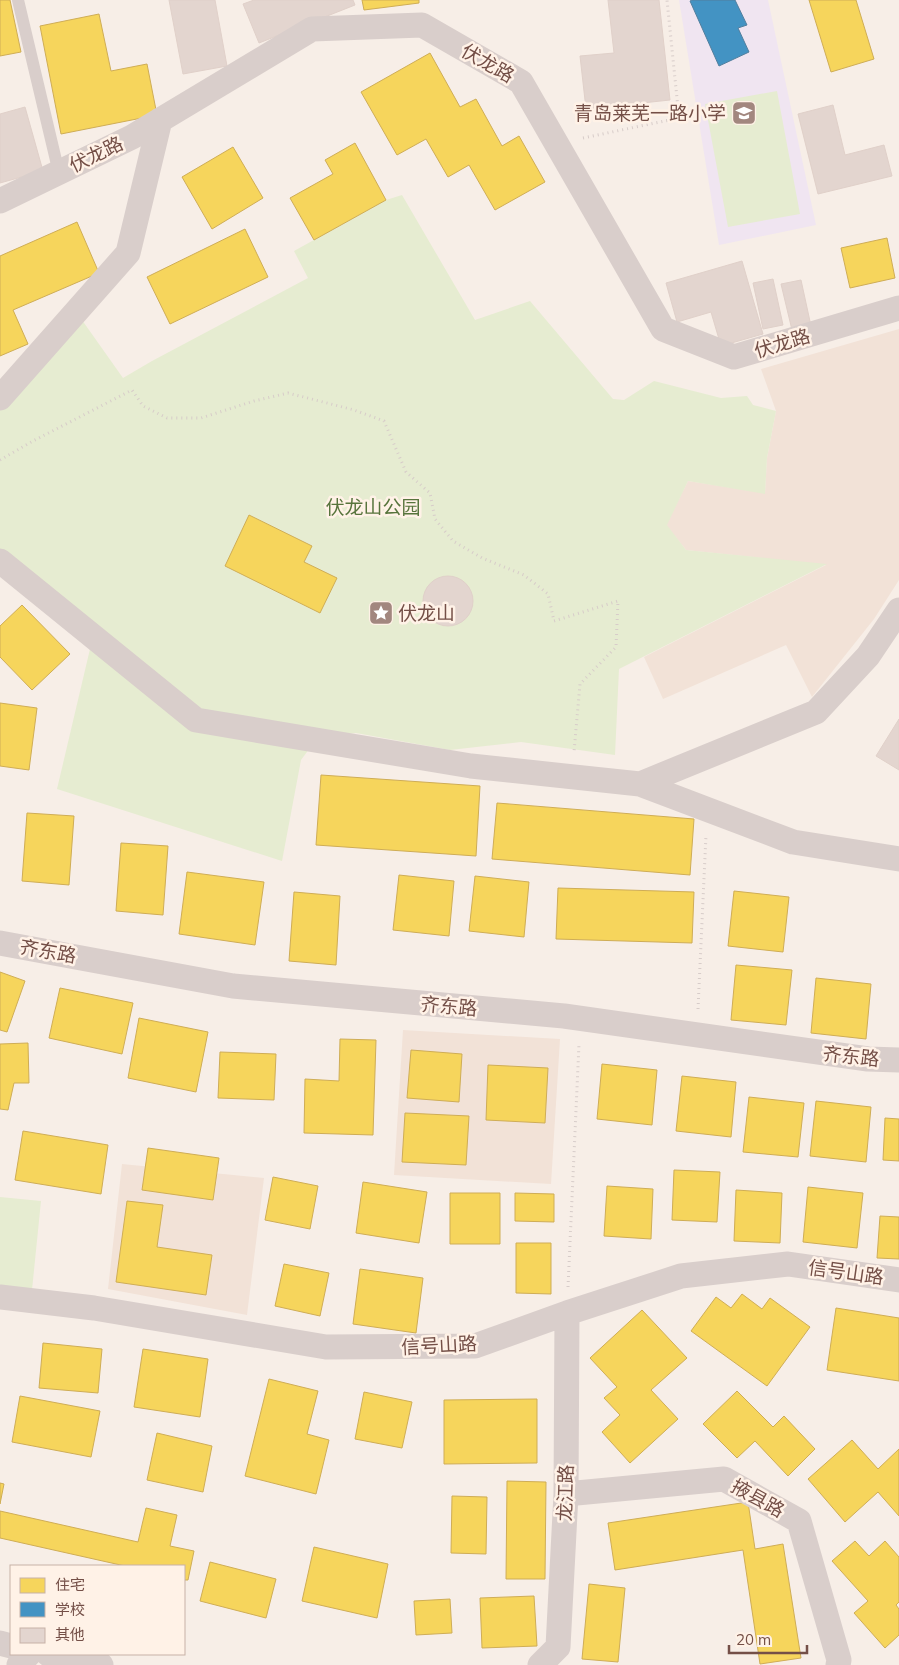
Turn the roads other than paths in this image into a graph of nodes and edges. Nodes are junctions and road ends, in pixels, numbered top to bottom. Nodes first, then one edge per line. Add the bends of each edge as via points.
1 (18, 0) edge
2 (160, 120) junction
3 (59, 173) junction
4 (0, 201) edge
5 (899, 308) edge
6 (0, 398) edge
7 (0, 560) edge
8 (899, 610) edge
9 (640, 784) junction
10 (899, 859) edge
11 (0, 942) edge
12 (899, 1060) edge
13 (899, 1280) edge
14 (0, 1297) edge
15 (567, 1313) junction
16 (566, 1494) junction
17 (28, 1655) edge
18 (53, 1655) edge
19 (19, 1665) edge
20 (101, 1665) edge
21 (540, 1665) edge
22 (838, 1665) edge

1 - 3 lane
2 - 3 street, 伏龙路
2 - 5 street, 伏龙路 via 312,29 422,25 521,82 663,329 734,357
2 - 6 street via 128,253
3 - 4 street, 伏龙路
7 - 9 street via 196,720 471,766
8 - 9 street via 868,656 816,712
9 - 10 street via 793,842
11 - 12 street, 齐东路 via 233,986 580,1018 868,1059
13 - 15 street, 信号山路 via 788,1264 681,1276
14 - 15 street, 信号山路 via 94,1308 326,1347 476,1346
15 - 16 street, 龙江路
16 - 21 street, 龙江路 via 558,1647
16 - 22 street, 掖县路 via 724,1479 799,1521
17 - 19 street
18 - 20 street

